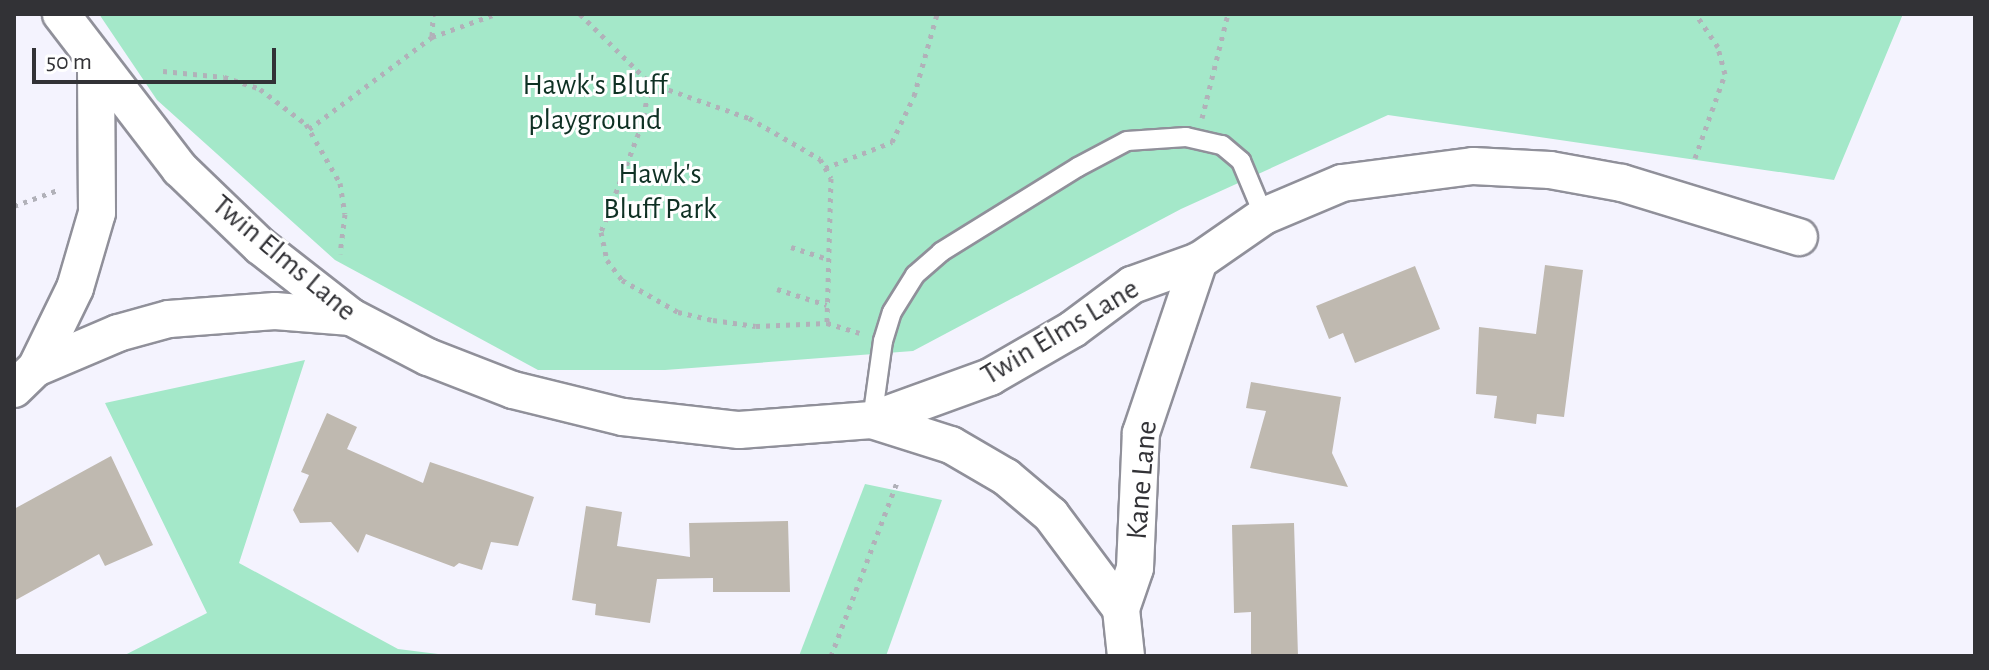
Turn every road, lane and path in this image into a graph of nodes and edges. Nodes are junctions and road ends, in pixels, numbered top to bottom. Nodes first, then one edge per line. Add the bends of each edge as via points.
1 (61, 14) edge
2 (433, 14) edge
3 (496, 14) edge
4 (580, 14) edge
5 (937, 14) edge
6 (1228, 14) edge
7 (1696, 14) edge
8 (432, 37) junction
9 (96, 63) junction
10 (163, 71) dead end
11 (650, 83) junction
12 (309, 129) junction
13 (1197, 139) junction
14 (1695, 158) dead end
15 (825, 168) junction
16 (58, 190) dead end
17 (14, 206) edge
18 (1264, 216) junction
19 (1799, 237) dead end
20 (791, 247) dead end
21 (340, 254) dead end
22 (828, 259) junction
23 (1199, 261) junction
24 (777, 289) dead end
25 (827, 305) junction
26 (351, 317) junction
27 (827, 323) junction
28 (883, 341) junction
29 (25, 379) edge
30 (872, 420) junction
31 (897, 482) dead end
32 (1121, 609) junction
33 (831, 656) edge
34 (1126, 656) edge

1 - 9 street, Twin Elms Lane
2 - 8 path
3 - 8 path
4 - 11 path
5 - 15 path via 914,96 892,142
6 - 13 path
7 - 14 path via 1718,47 1725,74
8 - 12 path
9 - 26 street, Twin Elms Lane via 137,108 180,169 260,246
9 - 29 street via 97,213 75,288
10 - 12 path via 224,77 260,89
11 - 15 path via 749,118 820,159
11 - 27 path via 642,124 601,232 607,260 622,280 678,312 756,326
12 - 21 path via 340,183 345,214
13 - 18 lane via 1222,145 1241,161
13 - 28 lane via 1127,141 941,252 915,275 892,312
15 - 22 path via 831,178
16 - 17 path
18 - 19 street, Twin Elms Lane via 1342,183 1473,166 1550,170 1622,183
18 - 23 street, Twin Elms Lane
20 - 22 path
22 - 25 path
23 - 30 street, Twin Elms Lane via 1132,285 1073,329 990,377
23 - 32 street, Kane Lane via 1184,317 1156,375 1141,433 1135,568
24 - 25 path
25 - 27 path
26 - 29 street via 275,311 169,319 118,333
26 - 30 street, Twin Elms Lane via 428,357 569,407 739,430
27 - 28 path
28 - 30 lane
30 - 32 street, Kane Lane via 951,445 1006,477 1051,515
31 - 33 path
32 - 34 street, Kane Lane

